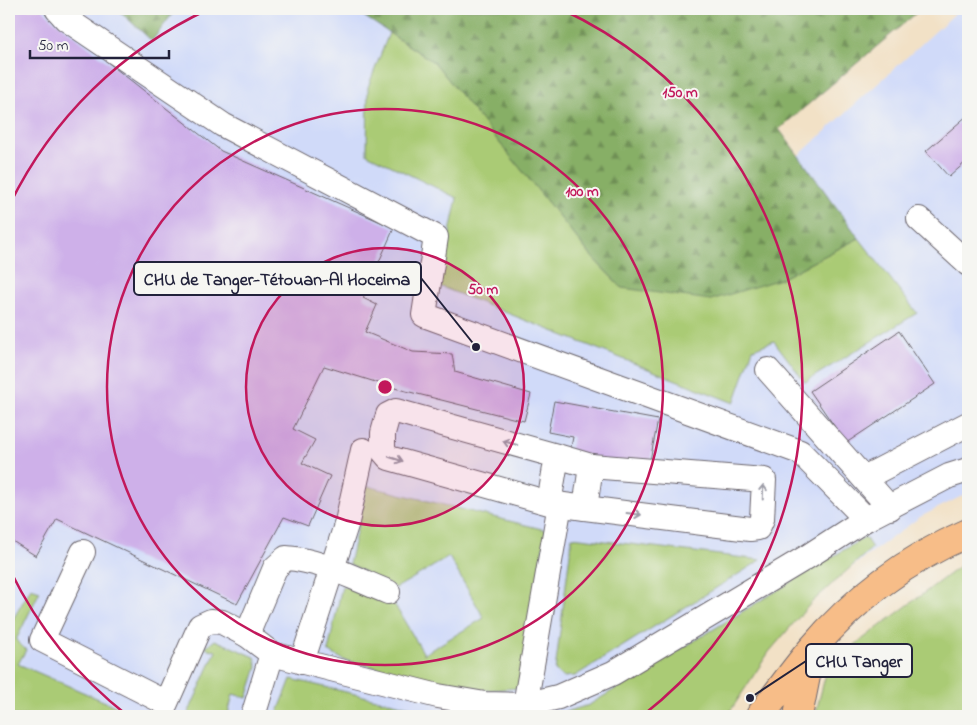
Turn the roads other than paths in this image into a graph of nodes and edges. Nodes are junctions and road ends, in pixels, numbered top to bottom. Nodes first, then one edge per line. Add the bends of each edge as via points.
1 (57, 9) edge
2 (920, 219) dead end
3 (968, 264) edge
4 (768, 370) dead end
5 (968, 424) edge
6 (364, 450) dead end
7 (557, 456) junction
8 (591, 466) junction
9 (968, 470) edge
10 (864, 478) junction
11 (554, 503) junction
12 (585, 508) junction
13 (890, 508) junction
14 (866, 519) junction
15 (968, 533) edge
16 (83, 552) dead end
17 (333, 569) junction
18 (388, 592) dead end
19 (247, 635) junction
20 (811, 649) junction
21 (272, 654) junction
22 (302, 662) junction
23 (525, 705) junction
24 (253, 716) edge
25 (760, 716) edge
26 (798, 716) edge

1 - 14 lane via 66,19 223,125 436,237 424,315 800,452
2 - 3 lane
4 - 10 lane
5 - 10 lane
6 - 17 lane
7 - 8 lane
7 - 11 lane
7 -> 11 lane via 396,411 388,415 383,433 383,452 389,458
8 - 12 lane
12 -> 8 lane via 750,529 758,528 762,519 764,480
9 - 13 lane via 949,476
10 - 13 lane
11 - 12 lane
11 - 23 lane
13 - 14 lane
14 - 23 lane via 807,558 613,673 558,696
15 - 20 main road via 911,561 858,600
16 - 19 lane via 42,640 166,703 200,626 211,621 222,622
17 - 18 lane
17 - 19 lane via 286,558 275,568
17 - 22 lane
19 - 21 lane
20 - 25 main road
20 - 26 main road
21 - 22 lane
21 - 24 lane
22 - 23 lane via 438,696 485,704

